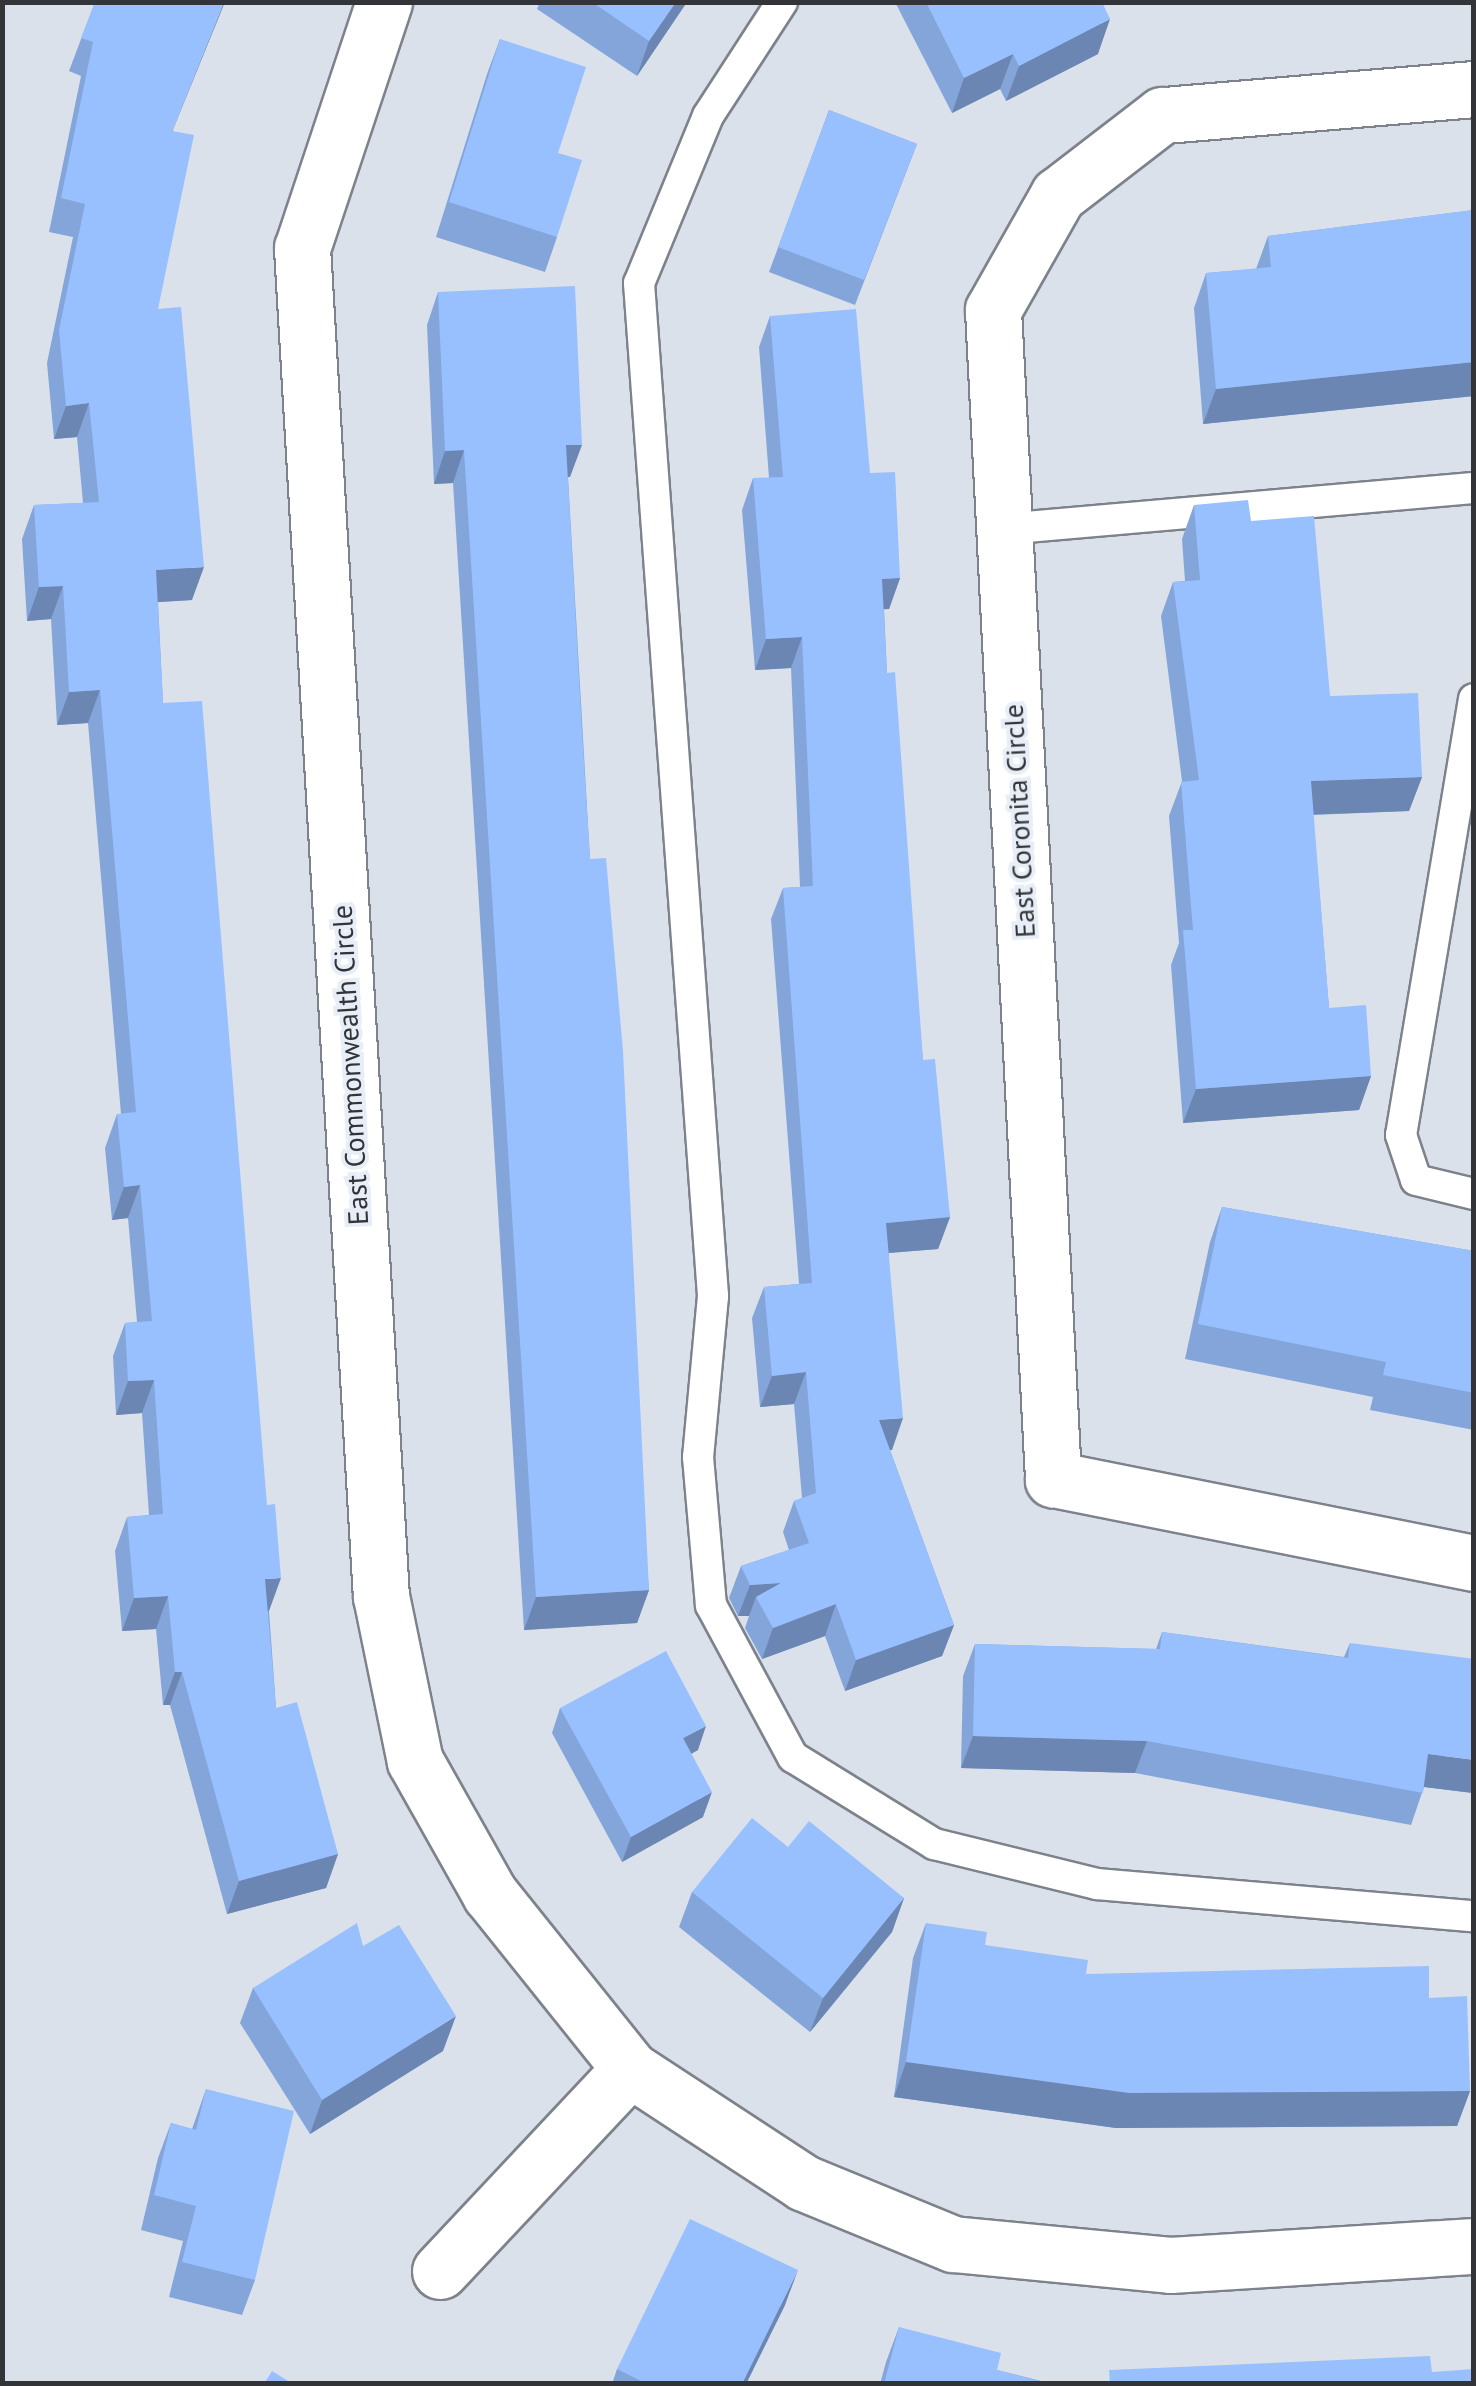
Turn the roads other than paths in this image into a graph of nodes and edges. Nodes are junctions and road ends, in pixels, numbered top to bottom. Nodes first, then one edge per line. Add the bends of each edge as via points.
1 (384, 2) edge
2 (782, 2) edge
3 (1474, 89) edge
4 (1474, 488) edge
5 (1004, 529) junction
6 (1474, 699) edge
7 (1474, 1194) edge
8 (1474, 1564) edge
9 (1474, 1916) edge
10 (630, 2070) junction
11 (1474, 2246) edge
12 (440, 2271) dead end

1 - 10 street, East Commonwealth Circle via 302,248 381,1596 415,1761 490,1894
2 - 9 lane via 708,116 639,282 712,1296 698,1457 711,1605 792,1757 934,1844 1097,1884
3 - 5 street, East Coronita Circle via 1162,115 1058,196 993,310
4 - 5 lane
5 - 8 street, East Coronita Circle via 1053,1479
6 - 7 lane via 1400,1135 1416,1180
10 - 11 street, East Commonwealth Circle via 804,2183 952,2244 1170,2265
10 - 12 street

